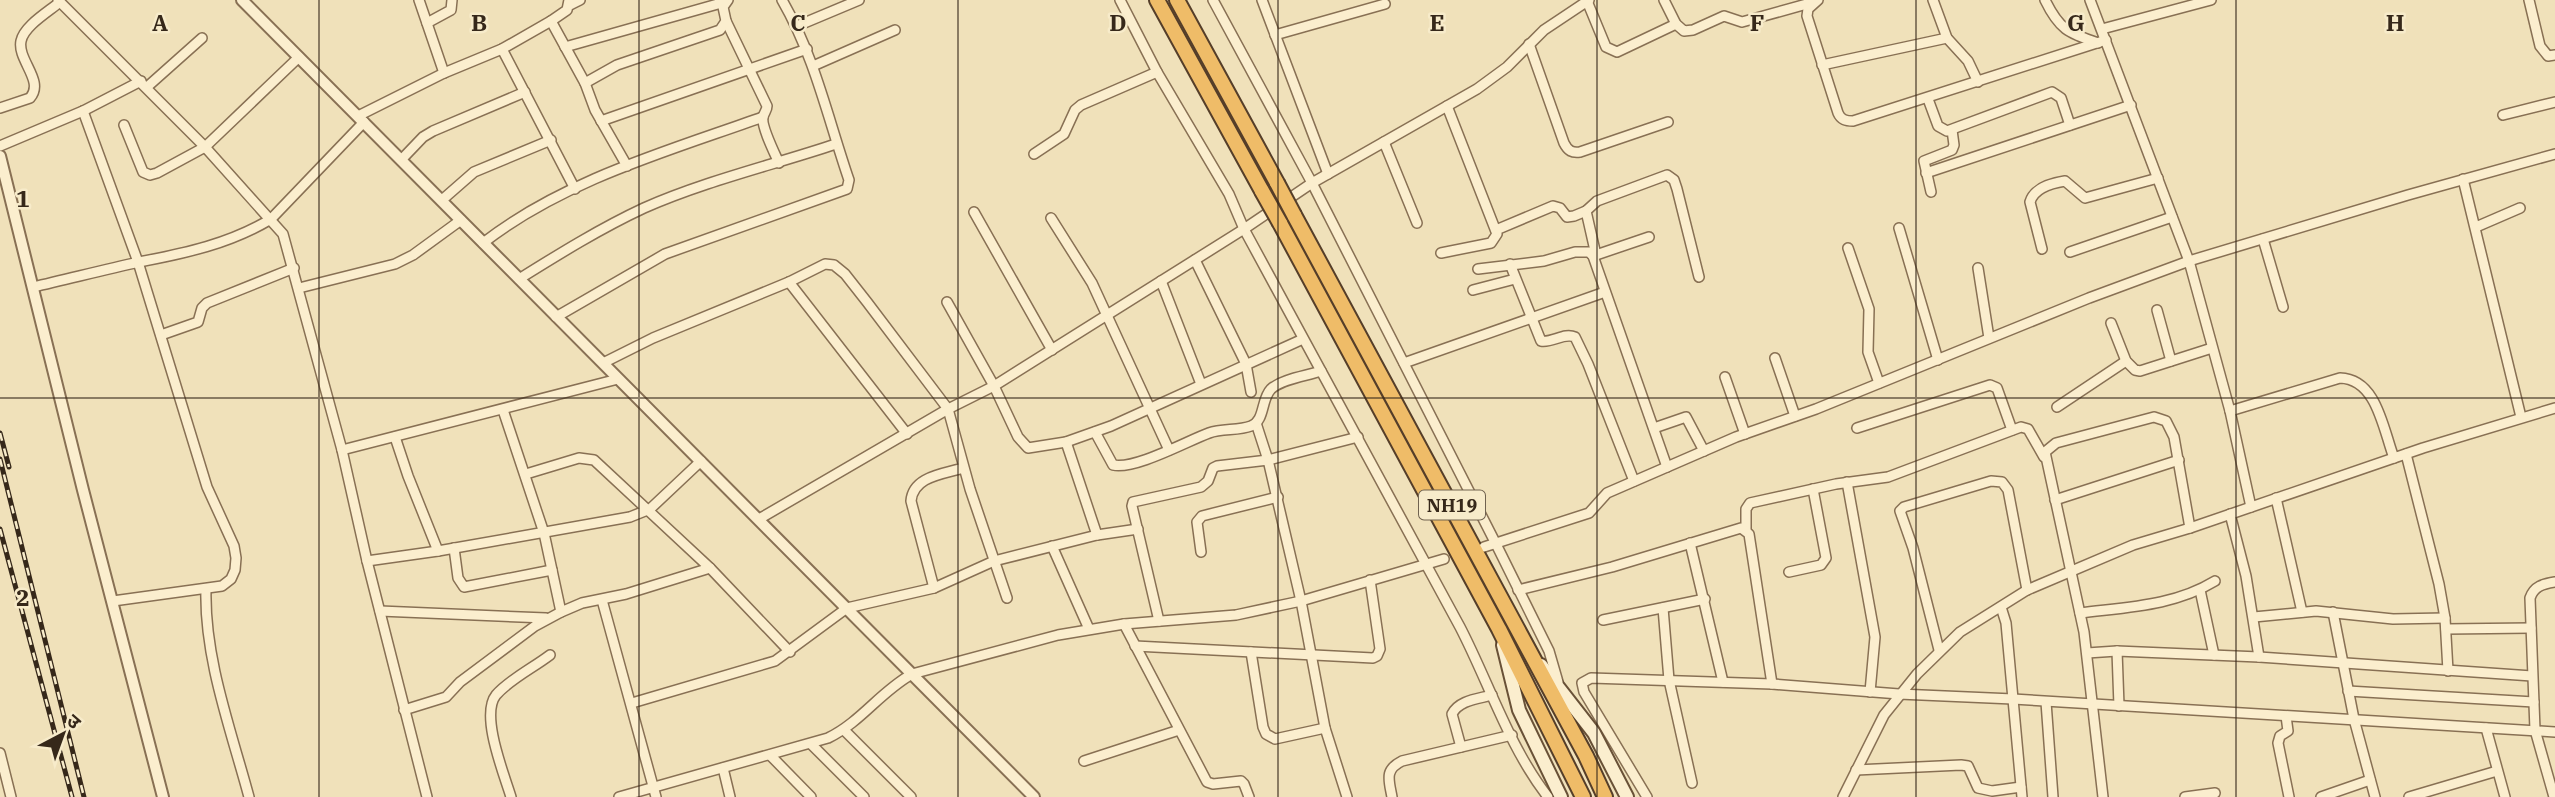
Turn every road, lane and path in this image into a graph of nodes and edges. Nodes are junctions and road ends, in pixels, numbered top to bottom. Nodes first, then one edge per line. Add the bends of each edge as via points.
1 (242, 0) edge
2 (419, 0) edge
3 (452, 0) edge
4 (580, 0) edge
5 (782, 0) edge
6 (859, 0) edge
7 (1120, 0) edge
8 (1157, 0) edge
9 (1177, 0) edge
10 (1213, 0) edge
11 (1262, 0) edge
12 (1664, 0) edge
13 (1933, 0) edge
14 (2045, 0) edge
15 (2090, 0) edge
16 (2211, 0) edge
17 (2529, 0) edge
18 (59, 1) edge
19 (726, 1) edge
20 (1588, 1) edge
21 (1816, 1) edge
22 (569, 3) edge
23 (1385, 4) dead end
24 (551, 20) junction
25 (726, 21) junction
26 (427, 23) junction
27 (1676, 24) junction
28 (797, 26) junction
29 (2102, 29) junction
30 (895, 30) dead end
31 (1275, 35) junction
32 (202, 38) dead end
33 (1947, 38) junction
34 (2102, 41) junction
35 (1529, 44) junction
36 (565, 47) junction
37 (502, 49) junction
38 (807, 49) junction
39 (2555, 55) edge
40 (299, 57) junction
41 (1822, 65) junction
42 (813, 66) junction
43 (751, 69) junction
44 (1157, 72) junction
45 (444, 73) junction
46 (1978, 82) junction
47 (585, 83) junction
48 (144, 84) junction
49 (525, 92) junction
50 (1928, 99) junction
51 (2555, 102) edge
52 (1447, 106) junction
53 (2131, 106) junction
54 (0, 108) edge
55 (83, 111) junction
56 (2503, 116) dead end
57 (763, 117) junction
58 (361, 119) junction
59 (601, 121) junction
60 (1668, 122) dead end
61 (124, 125) dead end
62 (2070, 125) junction
63 (1952, 130) junction
64 (551, 140) junction
65 (1384, 142) junction
66 (836, 144) junction
67 (0, 146) edge
68 (205, 147) junction
69 (1034, 154) dead end
70 (2555, 154) edge
71 (0, 156) edge
72 (401, 160) junction
73 (779, 163) junction
74 (627, 166) junction
75 (1926, 173) junction
76 (1328, 174) junction
77 (2158, 178) junction
78 (2463, 179) junction
79 (1312, 183) junction
80 (576, 189) junction
81 (1931, 192) dead end
82 (442, 200) junction
83 (2520, 208) dead end
84 (1586, 211) junction
85 (974, 212) dead end
86 (2172, 217) junction
87 (1051, 218) dead end
88 (271, 219) junction
89 (461, 220) junction
90 (1417, 223) dead end
91 (2476, 227) junction
92 (1899, 228) dead end
93 (1244, 229) junction
94 (1496, 230) junction
95 (1649, 237) dead end
96 (2263, 239) junction
97 (483, 243) junction
98 (1848, 248) dead end
99 (2042, 249) dead end
100 (2070, 252) dead end
101 (1441, 253) dead end
102 (1595, 256) junction
103 (1195, 260) junction
104 (2189, 261) junction
105 (138, 262) junction
106 (1510, 264) junction
107 (294, 268) junction
108 (1978, 268) dead end
109 (1478, 269) dead end
110 (1699, 277) dead end
111 (519, 279) junction
112 (1515, 279) junction
113 (1161, 281) junction
114 (789, 282) junction
115 (33, 287) junction
116 (299, 288) junction
117 (1473, 290) dead end
118 (1605, 292) junction
119 (947, 302) dead end
120 (2283, 307) dead end
121 (2157, 310) dead end
122 (1107, 315) junction
123 (556, 317) junction
124 (1531, 320) junction
125 (2111, 323) dead end
126 (160, 335) junction
127 (1989, 338) junction
128 (1303, 339) junction
129 (2213, 348) junction
130 (1052, 350) junction
131 (1775, 358) dead end
132 (1938, 360) junction
133 (2126, 361) junction
134 (2171, 361) junction
135 (603, 363) junction
136 (1404, 363) junction
137 (1246, 364) junction
138 (1321, 371) junction
139 (1725, 377) dead end
140 (618, 379) junction
141 (1879, 383) junction
142 (1201, 384) junction
143 (994, 386) junction
144 (1251, 391) dead end
145 (2057, 407) dead end
146 (2555, 408) edge
147 (948, 409) junction
148 (1149, 409) junction
149 (503, 410) junction
150 (2230, 411) junction
151 (1795, 416) junction
152 (2521, 417) junction
153 (1256, 423) junction
154 (1654, 428) junction
155 (1857, 428) dead end
156 (2012, 430) junction
157 (1095, 432) junction
158 (906, 434) junction
159 (1745, 434) junction
160 (395, 437) junction
161 (1357, 437) junction
162 (1066, 442) junction
163 (342, 450) junction
164 (1169, 450) junction
165 (1704, 451) junction
166 (2406, 454) junction
167 (2394, 458) junction
168 (1268, 460) junction
169 (2046, 460) junction
170 (2179, 460) junction
171 (701, 461) junction
172 (1667, 467) junction
173 (964, 468) junction
174 (526, 474) junction
175 (1634, 481) junction
176 (1847, 482) junction
177 (1813, 489) junction
178 (1278, 497) junction
179 (2276, 498) junction
180 (2055, 500) junction
181 (2251, 507) junction
182 (650, 509) junction
183 (2230, 514) junction
184 (759, 519) junction
185 (2190, 528) junction
186 (1138, 530) junction
187 (1746, 530) junction
188 (544, 533) junction
189 (1097, 535) junction
190 (1690, 543) junction
191 (1496, 544) junction
192 (1052, 546) junction
193 (1484, 547) dead end
194 (454, 548) junction
195 (439, 551) junction
196 (1201, 552) dead end
197 (1444, 559) dead end
198 (367, 561) junction
199 (994, 561) junction
200 (1426, 564) junction
201 (710, 568) junction
202 (2071, 569) junction
203 (552, 570) junction
204 (1789, 572) dead end
205 (1370, 580) junction
206 (2215, 581) dead end
207 (2555, 582) edge
208 (934, 587) junction
209 (206, 589) junction
210 (1518, 590) junction
211 (2027, 590) junction
212 (2200, 590) junction
213 (1007, 598) dead end
214 (1704, 599) junction
215 (602, 600) junction
216 (113, 601) junction
217 (1301, 601) junction
218 (2001, 607) junction
219 (847, 608) junction
220 (1662, 608) junction
221 (380, 611) junction
222 (561, 611) junction
223 (2080, 612) junction
224 (2302, 612) junction
225 (2333, 612) junction
226 (2254, 617) junction
227 (2445, 618) junction
228 (547, 619) junction
229 (1603, 620) dead end
230 (1159, 621) junction
231 (1124, 624) junction
232 (2531, 628) junction
233 (1089, 629) junction
234 (1499, 629) junction
235 (2446, 629) junction
236 (1135, 646) junction
237 (1939, 650) junction
238 (2117, 651) junction
239 (790, 652) junction
240 (1251, 652) junction
241 (2087, 653) junction
242 (1532, 654) junction
243 (550, 655) dead end
244 (2214, 655) junction
245 (1311, 656) junction
246 (2259, 657) junction
247 (2343, 662) junction
248 (2448, 671) junction
249 (912, 674) junction
250 (2532, 676) junction
251 (1668, 680) junction
252 (1723, 682) junction
253 (1772, 684) junction
254 (1558, 685) junction
255 (2348, 691) junction
256 (1870, 692) junction
257 (1899, 694) junction
258 (1492, 695) junction
259 (2012, 698) junction
260 (2046, 702) junction
261 (2534, 702) junction
262 (632, 703) junction
263 (2092, 704) junction
264 (2119, 706) junction
265 (404, 710) junction
266 (2286, 716) junction
267 (2354, 719) junction
268 (1325, 728) junction
269 (2486, 728) junction
270 (844, 730) junction
271 (1179, 730) junction
272 (2535, 730) junction
273 (2555, 732) edge
274 (1512, 735) junction
275 (811, 744) junction
276 (1461, 747) junction
277 (0, 753) edge
278 (770, 755) junction
279 (1084, 761) dead end
280 (723, 768) junction
281 (1856, 770) junction
282 (2497, 771) junction
283 (2370, 780) junction
284 (1692, 783) dead end
285 (2021, 792) edge
286 (655, 793) edge
287 (2215, 793) dead end
288 (11, 797) edge
289 (163, 797) edge
290 (249, 797) edge
291 (427, 797) edge
292 (511, 797) edge
293 (619, 797) edge
294 (730, 797) edge
295 (811, 797) edge
296 (864, 797) edge
297 (911, 797) edge
298 (1034, 797) edge
299 (1249, 797) edge
300 (1347, 797) edge
301 (1392, 797) edge
302 (1548, 797) edge
303 (1561, 797) edge
304 (1583, 797) edge
305 (1605, 797) edge
306 (1627, 797) edge
307 (1647, 797) edge
308 (1843, 797) edge
309 (2053, 797) edge
310 (2103, 797) edge
311 (2185, 797) edge
312 (2289, 797) edge
313 (2321, 797) edge
314 (2375, 797) edge
315 (2409, 797) edge
316 (2505, 797) edge
317 (2554, 797) edge

1 - 40 street
2 - 26 street
3 - 26 street via 451,10
4 - 22 street
5 - 28 street
6 - 28 street
7 - 44 street
8 - 234 highway, NH19, bridge
9 - 242 highway, NH19, bridge
10 - 79 street
11 - 31 street
12 - 27 street
13 - 33 street
14 - 34 street via 2064,29
15 - 29 street
16 - 29 street
17 - 39 street via 2540,46 2548,56
18 - 48 street
18 - 54 street via 28,29 21,42 36,87 34,94
19 - 25 street
19 - 36 street
20 - 27 street via 1610,51 1617,52
20 - 35 street
21 - 27 street via 1742,22 1724,16 1684,31
21 - 41 street via 1807,16
22 - 24 street via 567,10
23 - 31 street
24 - 36 street
24 - 37 street
25 - 43 street
25 - 47 street via 720,30 617,65
26 - 45 street
28 - 38 street
29 - 34 street
30 - 42 street
31 - 76 street
32 - 48 street
33 - 41 street
33 - 46 street via 1968,61
34 - 46 street
34 - 53 street
35 - 52 street via 1497,74
35 - 60 street via 1564,143 1573,152
36 - 47 street
37 - 45 street
37 - 49 street
38 - 42 street
38 - 43 street
40 - 58 street
40 - 68 street
41 - 50 street via 1840,118 1846,121
42 - 66 street
43 - 57 street via 768,110
43 - 59 street
44 - 69 street via 1081,105 1074,110 1064,134
44 - 93 street via 1229,194
45 - 58 street
46 - 50 street
47 - 59 street
48 - 55 street
48 - 68 street
49 - 64 street
49 - 72 street via 433,131
50 - 63 street via 1938,126
51 - 56 street
52 - 65 street
52 - 94 street
53 - 62 street
53 - 77 street
55 - 67 street
55 - 105 street
57 - 73 street
57 - 74 street
58 - 72 street
58 - 88 street
59 - 74 street
61 - 68 street via 140,167 150,175
62 - 63 street via 2061,98 2052,92
62 - 75 street
63 - 75 street via 1952,150 1924,161
64 - 80 street
64 - 82 street via 474,172
65 - 76 street
65 - 90 street
66 - 73 street
66 - 123 street via 849,180 847,189 666,254
68 - 88 street
70 - 78 street
71 - 115 street
72 - 82 street
73 - 111 street via 645,208
74 - 80 street
75 - 81 street
76 - 79 street
77 - 86 street
77 - 99 street via 2085,198 2065,181 2038,190 2029,202
78 - 91 street
78 - 96 street
79 - 93 street
79 - 136 street
80 - 97 street via 529,211
82 - 89 street
83 - 91 street
84 - 94 street via 1567,217 1553,206
84 - 102 street
84 - 110 street via 1597,201 1668,174 1677,189
85 - 130 street
86 - 100 street
86 - 104 street
87 - 122 street
88 - 105 street via 218,244
88 - 107 street via 283,234
89 - 97 street
89 - 116 street via 395,264
91 - 152 street
92 - 132 street
93 - 103 street
93 - 128 street
94 - 101 street via 1491,243
95 - 102 street
96 - 104 street
96 - 120 street
97 - 111 street
98 - 141 street via 1869,309 1868,352
102 - 106 street via 1585,251
102 - 118 street
103 - 113 street
103 - 137 street
104 - 127 street
104 - 129 street
105 - 115 street
105 - 126 street
106 - 109 street
106 - 112 street
107 - 116 street
107 - 126 street via 207,303 198,322
108 - 127 street
111 - 123 street
112 - 117 street
112 - 124 street
113 - 122 street
113 - 142 street
114 - 135 street
114 - 147 street via 825,264 838,268
114 - 158 street
115 - 216 street
116 - 163 street
118 - 124 street
118 - 154 street
119 - 143 street
121 - 134 street
122 - 130 street
122 - 148 street
123 - 135 street
124 - 136 street
124 - 175 street via 1541,341 1575,337
125 - 133 street
126 - 209 street via 207,487 234,546 230,579
127 - 132 street
128 - 137 street
128 - 138 street
129 - 134 street
129 - 150 street
130 - 143 street
131 - 151 street
132 - 141 street
133 - 134 street via 2140,371
133 - 145 street
135 - 140 street
136 - 191 street
137 - 142 street
137 - 144 street
138 - 153 street via 1271,389
138 - 161 street
139 - 159 street
140 - 149 street
140 - 171 street
141 - 151 street
142 - 148 street
143 - 147 street
143 - 162 street via 1028,448
146 - 152 street
147 - 158 street
147 - 173 street
148 - 157 street
148 - 164 street
149 - 160 street
149 - 174 street
150 - 167 street via 2352,378 2370,393
150 - 181 street
151 - 159 street
152 - 166 street
153 - 164 street via 1212,432
153 - 168 street
154 - 165 street via 1686,417
154 - 172 street
155 - 156 street via 1990,385 1997,388
156 - 169 street via 2025,426
156 - 176 street via 1888,477
157 - 162 street
157 - 164 street via 1118,466
158 - 184 street
159 - 165 street
160 - 163 street
160 - 195 street
161 - 168 street
161 - 200 street
162 - 189 street
163 - 198 street
165 - 172 street
166 - 167 street
166 - 227 street
167 - 179 street
168 - 178 street
168 - 186 street via 1217,466 1201,486 1136,500 1132,506
169 - 170 street via 2045,452 2056,443 2154,417 2171,427
169 - 180 street
170 - 180 street
170 - 185 street
171 - 182 street
171 - 184 street
172 - 175 street
173 - 199 street
173 - 208 street via 929,478 912,491
174 - 182 street via 579,458 594,460
174 - 188 street
175 - 191 street via 1607,493 1589,513
176 - 177 street
176 - 256 street via 1875,637
177 - 187 street via 1751,503 1746,509
177 - 204 street via 1826,558 1821,565
178 - 196 street via 1202,516 1197,522
178 - 217 street
179 - 181 street
179 - 224 street
180 - 202 street
181 - 183 street
182 - 188 street via 622,519
182 - 201 street
183 - 185 street
183 - 226 street
184 - 219 street
185 - 202 street
186 - 189 street
186 - 230 street
187 - 190 street via 1736,528
187 - 253 street
188 - 194 street
188 - 203 street
189 - 192 street
190 - 210 street
190 - 214 street
191 - 193 street
191 - 210 street
192 - 199 street
192 - 233 street
194 - 195 street
194 - 203 street via 458,578 464,587
195 - 198 street
197 - 200 street
198 - 221 street
199 - 208 street
199 - 213 street
200 - 205 street
200 - 258 street
201 - 215 street
201 - 239 street
202 - 211 street
202 - 223 street
203 - 222 street
205 - 217 street
205 - 245 street via 1380,649 1377,656
206 - 212 street
207 - 232 street via 2533,590
208 - 219 street
209 - 216 street
209 - 290 street via 209,645
210 - 254 street via 1549,651
211 - 218 street
211 - 237 street via 2008,490 2002,482 1991,481 1904,506 1901,517
212 - 223 street via 2162,602
212 - 244 street
214 - 220 street
214 - 252 street
215 - 222 street
215 - 262 street
216 - 289 street
217 - 230 street via 1236,615
217 - 245 street
218 - 237 street
218 - 259 street
219 - 239 street
219 - 249 street
220 - 229 street
220 - 251 street
221 - 228 street
221 - 265 street
222 - 228 street
223 - 241 street
224 - 225 street
224 - 226 street
225 - 227 street
225 - 247 street
226 - 246 street
227 - 235 street
228 - 265 street via 446,697
230 - 231 street
231 - 233 street
231 - 236 street
232 - 235 street
232 - 250 street
233 - 249 street
234 - 303 main road via 1519,710
234 - 304 highway, NH19
235 - 248 street
236 - 240 street
236 - 271 street
237 - 257 street
238 - 241 street
238 - 244 street
238 - 264 street
239 - 262 street via 761,666
240 - 245 street
240 - 268 street via 1266,734 1275,739
241 - 263 street
242 - 254 main road
242 - 305 highway, NH19
243 - 292 street via 505,688 491,705 491,725
244 - 246 street
245 - 268 street
246 - 247 street
247 - 248 street
247 - 255 street
248 - 250 street
249 - 270 street
249 - 298 street
250 - 261 street
251 - 252 street
251 - 284 street
251 - 307 street via 1591,678 1581,683
252 - 253 street
253 - 256 street
254 - 306 main road via 1594,733
255 - 261 street
255 - 267 street
256 - 257 street
257 - 259 street
257 - 281 street
258 - 274 street
258 - 276 street via 1453,709
259 - 260 street
259 - 285 street
260 - 263 street
260 - 309 street
261 - 272 street
262 - 286 street
263 - 264 street
263 - 310 street
264 - 266 street
265 - 291 street
266 - 267 street
266 - 312 street via 2288,731 2278,743
267 - 269 street
267 - 283 street
268 - 300 street
269 - 272 street
269 - 282 street
270 - 275 street
270 - 297 street
271 - 279 street
271 - 299 street via 1207,782 1241,781
272 - 273 street
272 - 317 street
274 - 276 street
274 - 302 street
275 - 278 street
275 - 296 street
276 - 301 street via 1393,766 1388,771
277 - 288 street
278 - 280 street
278 - 295 street
280 - 286 street
280 - 294 street
281 - 285 street via 1961,765 1968,766 1978,788
281 - 308 street
282 - 315 street
282 - 316 street
283 - 313 street
283 - 314 street
286 - 293 street
287 - 311 street

